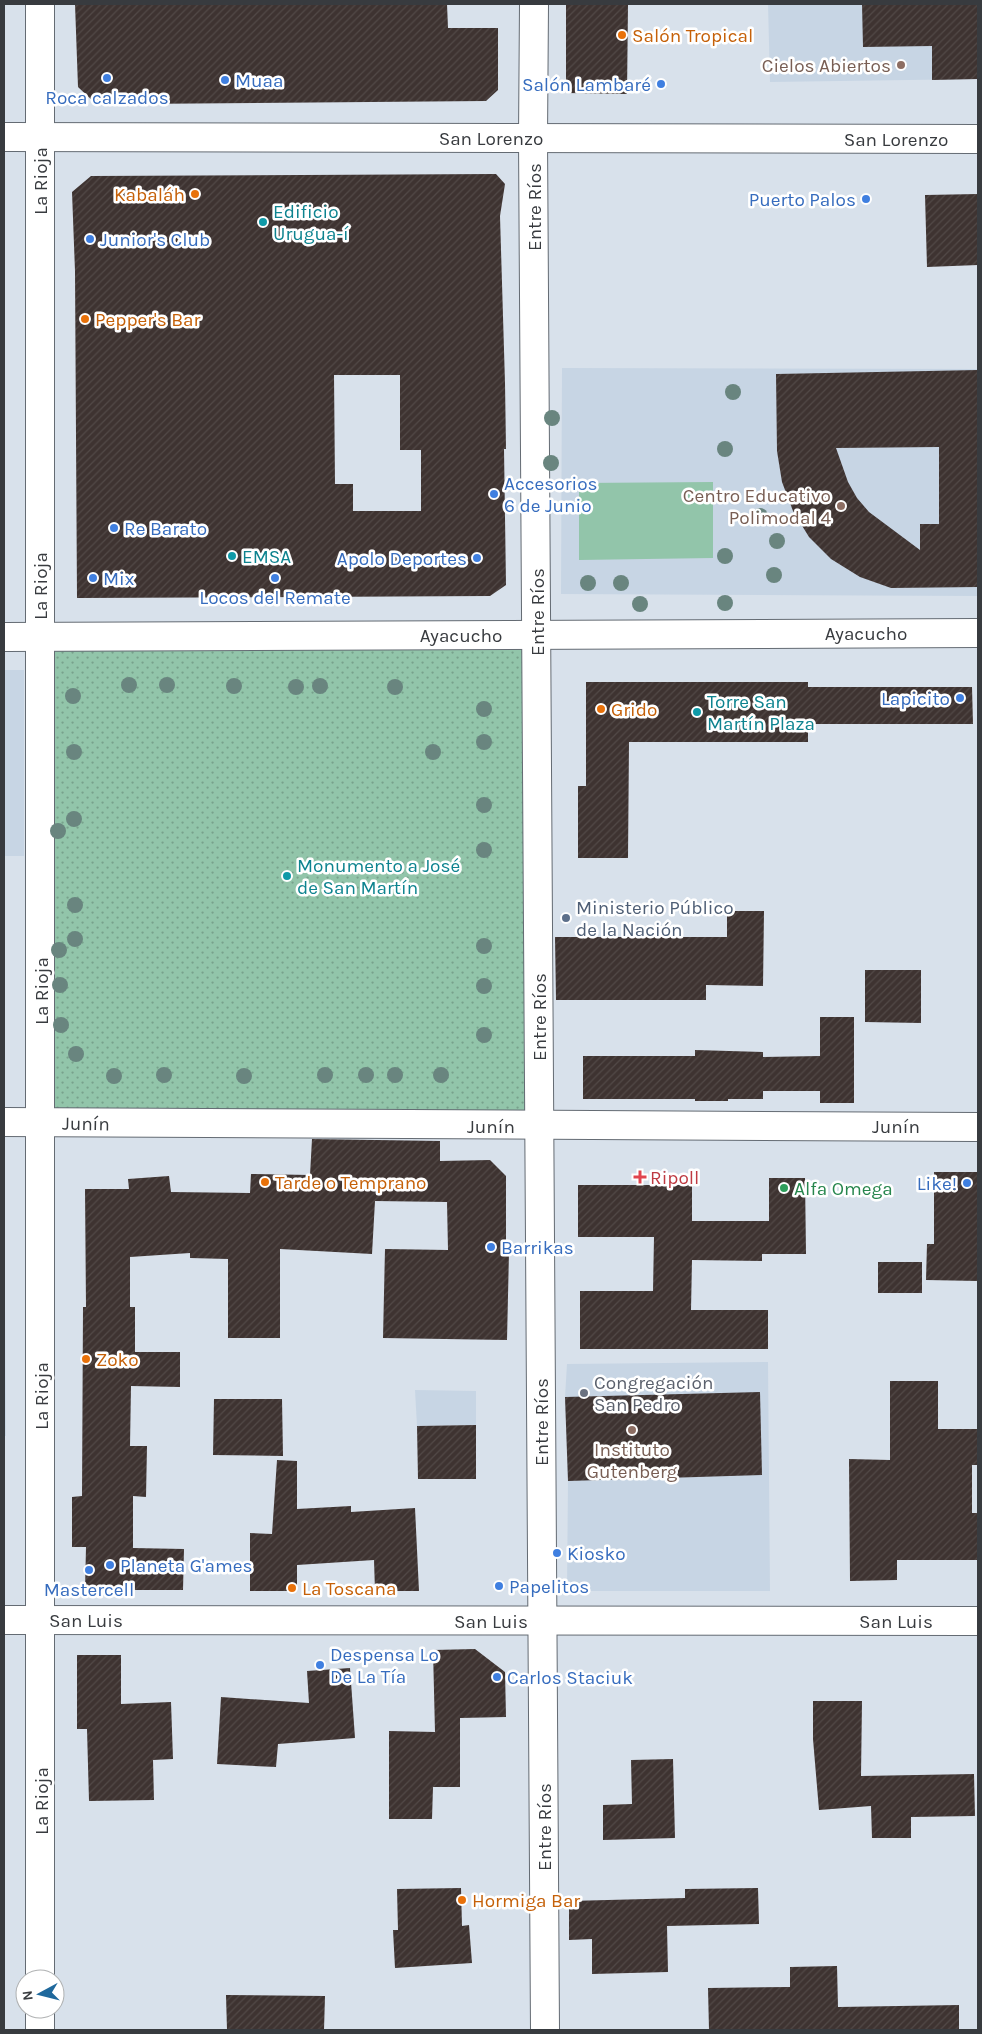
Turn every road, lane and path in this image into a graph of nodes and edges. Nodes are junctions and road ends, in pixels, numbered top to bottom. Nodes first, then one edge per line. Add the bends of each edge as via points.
1 (40, 4) edge
2 (534, 4) edge
3 (40, 137) junction
4 (4, 138) edge
5 (533, 138) junction
6 (978, 139) edge
7 (978, 633) edge
8 (537, 635) junction
9 (4, 637) edge
10 (40, 637) junction
11 (4, 1122) edge
12 (41, 1122) junction
13 (540, 1126) junction
14 (978, 1127) edge
15 (4, 1620) edge
16 (41, 1620) junction
17 (543, 1621) junction
18 (978, 1621) edge
19 (40, 1969) edge
20 (545, 2030) edge

1 - 3 street, La Rioja
2 - 5 street, Entre Ríos
3 - 4 street, San Lorenzo
3 - 5 street, San Lorenzo
3 - 10 street, La Rioja
5 - 6 street, San Lorenzo
5 - 8 street, Entre Ríos
7 - 8 street, Ayacucho
8 - 10 street, Ayacucho
8 - 13 street, Entre Ríos
9 - 10 street, Ayacucho
10 - 12 street, La Rioja
11 - 12 street, Junín
12 - 13 street, Junín
12 - 16 street, La Rioja
13 - 14 street, Junín
13 - 17 street, Entre Ríos
15 - 16 street, San Luis
16 - 17 street, San Luis
16 - 19 street, La Rioja
17 - 18 street, San Luis
17 - 20 street, Entre Ríos

